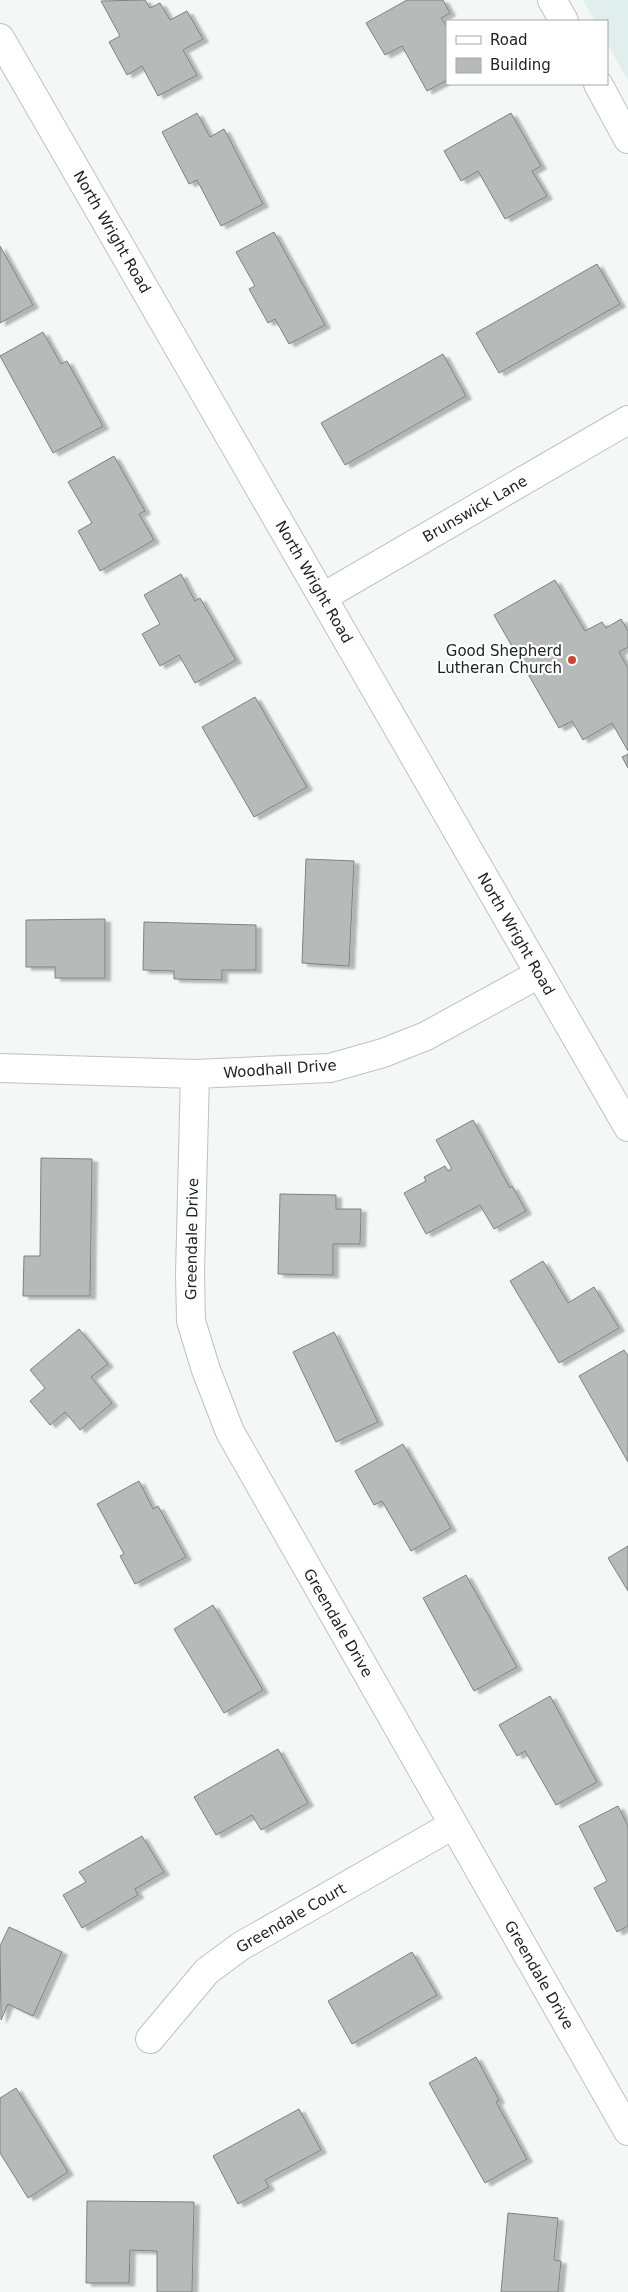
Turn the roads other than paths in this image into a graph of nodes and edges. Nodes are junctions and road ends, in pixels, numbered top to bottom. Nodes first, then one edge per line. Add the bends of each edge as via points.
1 (552, 0) edge
2 (563, 20) edge
3 (0, 38) edge
4 (599, 85) edge
5 (628, 139) edge
6 (628, 420) edge
7 (323, 597) junction
8 (538, 974) junction
9 (0, 1068) edge
10 (195, 1074) junction
11 (628, 1127) edge
12 (453, 1824) junction
13 (150, 2039) dead end
14 (628, 2131) edge

1 - 2 street
3 - 7 street, North Wright Road
4 - 5 street
6 - 7 street, Brunswick Lane
7 - 8 street, North Wright Road
8 - 10 street, Woodhall Drive via 426,1036 383,1053 330,1068
8 - 11 street, North Wright Road
9 - 10 street, Woodhall Drive
10 - 12 street, Greendale Drive via 191,1320 206,1370 230,1432
12 - 13 street, Greendale Court via 241,1946 207,1971
12 - 14 street, Greendale Drive

